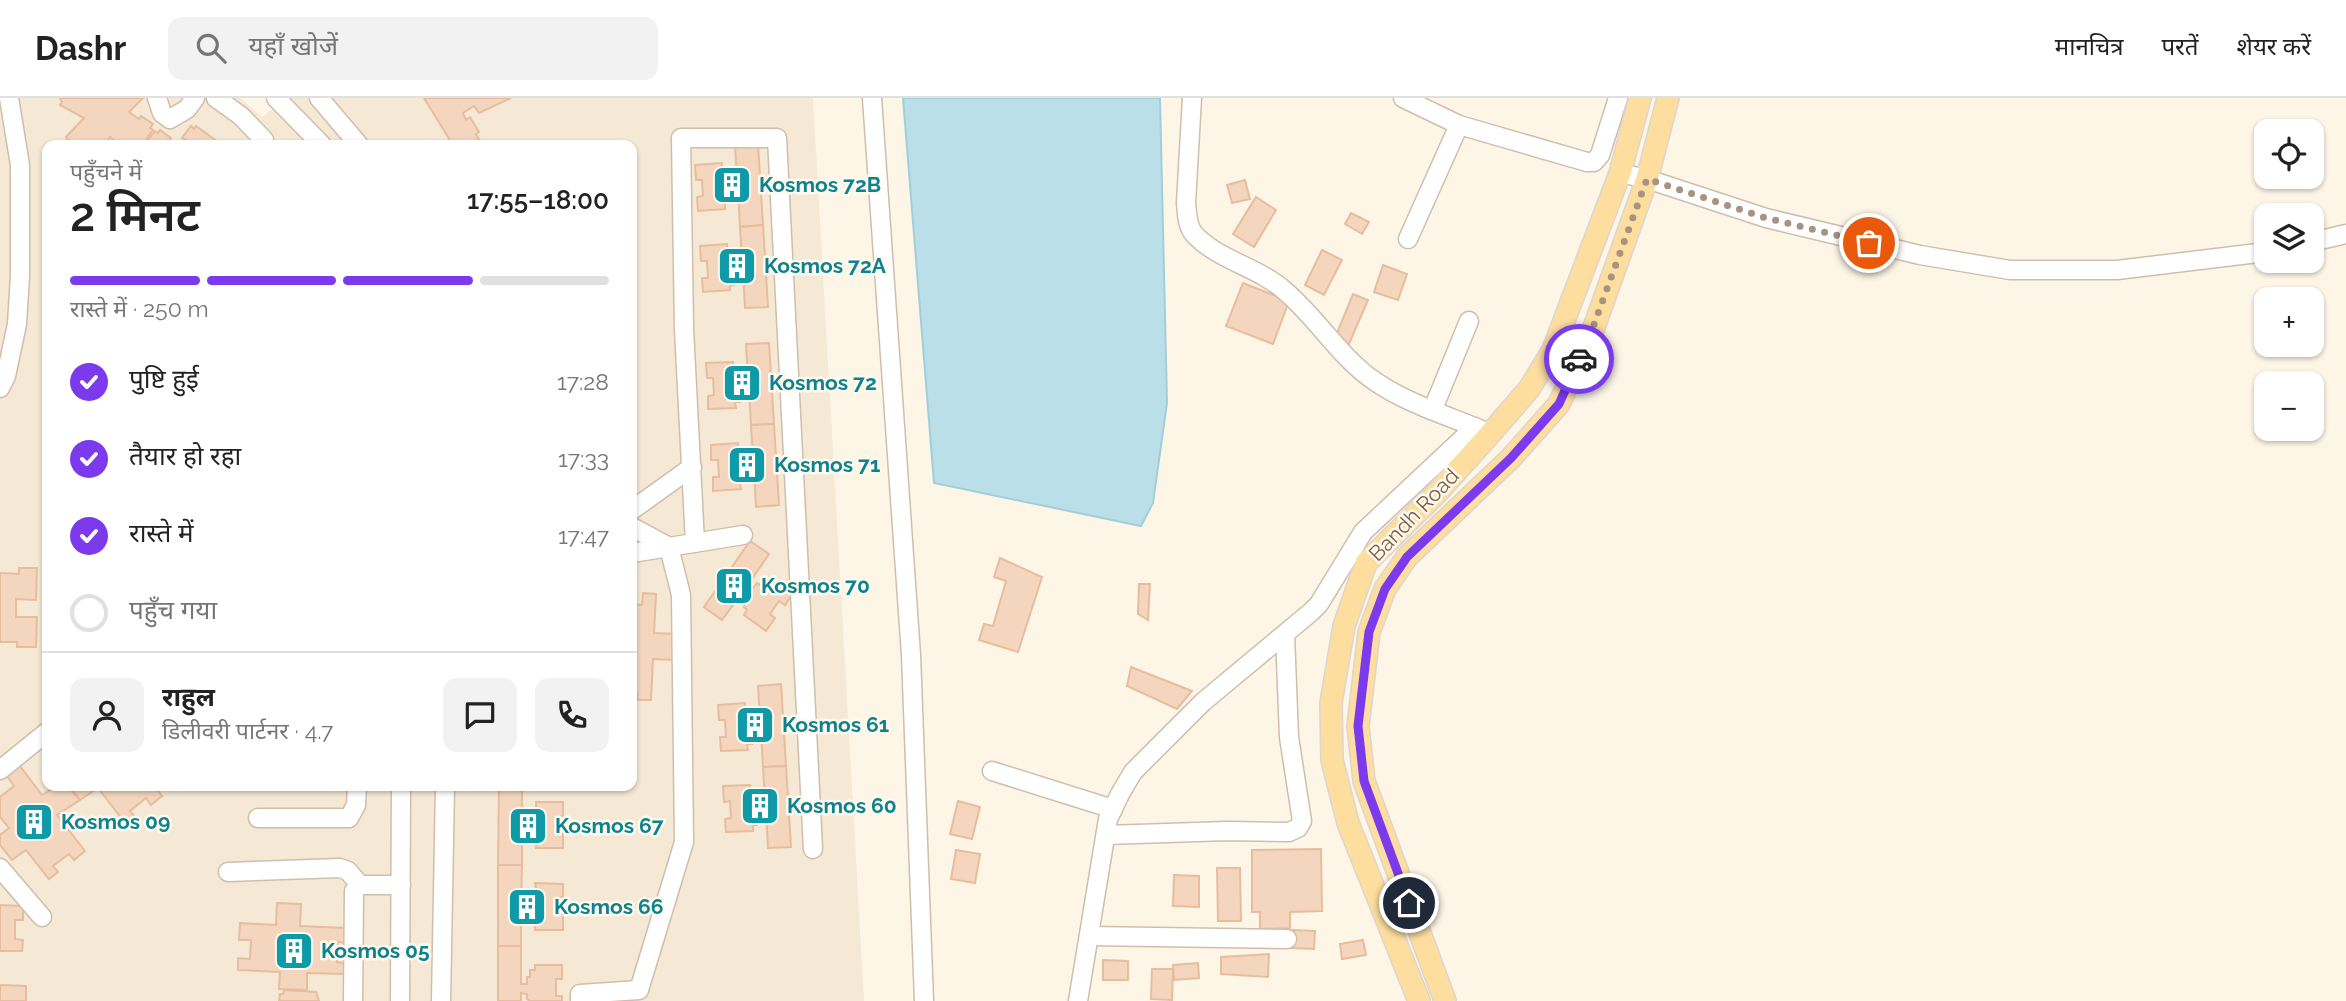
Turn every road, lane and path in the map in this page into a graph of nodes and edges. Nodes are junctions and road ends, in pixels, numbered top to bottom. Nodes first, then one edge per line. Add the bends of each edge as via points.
1 (9, 98) edge
2 (157, 98) edge
3 (195, 98) edge
4 (216, 98) edge
5 (276, 98) edge
6 (319, 98) edge
7 (872, 98) edge
8 (1192, 98) edge
9 (1403, 98) edge
10 (1618, 98) edge
11 (1640, 98) edge
12 (1668, 98) edge
13 (1459, 125) junction
14 (264, 140) dead end
15 (317, 140) edge
16 (355, 140) edge
17 (1620, 173) junction
18 (1647, 179) junction
19 (2346, 234) edge
20 (1408, 239) dead end
21 (2324, 239) edge
22 (2254, 253) edge
23 (1469, 321) dead end
24 (0, 388) edge
25 (1530, 389) junction
26 (1559, 404) junction
27 (1433, 409) junction
28 (1483, 431) junction
29 (692, 467) junction
30 (637, 506) edge
31 (637, 530) edge
32 (743, 535) dead end
33 (695, 542) junction
34 (669, 547) junction
35 (637, 552) edge
36 (1285, 634) junction
37 (42, 736) edge
38 (0, 770) edge
39 (992, 771) dead end
40 (357, 791) edge
41 (401, 791) edge
42 (445, 791) edge
43 (1113, 809) junction
44 (258, 818) dead end
45 (1106, 835) junction
46 (813, 849) dead end
47 (0, 868) edge
48 (228, 872) dead end
49 (401, 885) junction
50 (360, 886) junction
51 (42, 917) dead end
52 (1089, 936) junction
53 (1287, 939) dead end
54 (353, 1001) edge
55 (400, 1001) edge
56 (441, 1001) edge
57 (580, 1001) edge
58 (924, 1001) edge
59 (1079, 1001) edge
60 (1419, 1001) edge
61 (1445, 1001) edge

1 - 24 street via 20,165 20,276 17,324
2 - 3 street via 156,104 170,119
4 - 14 street
5 - 15 street
6 - 16 street
7 - 58 street via 911,655
8 - 27 street via 1186,203 1194,233 1286,291 1355,366 1377,383
9 - 13 street
10 - 13 street via 1594,162
11 - 17 main road, Bandh Road
12 - 18 main road, Bandh Road
13 - 20 street
17 - 18 street
17 - 25 main road, Bandh Road via 1553,350
18 - 22 street via 1766,218 1920,256 2010,270 2117,270
18 - 26 main road, Bandh Road via 1592,330
19 - 21 street
23 - 27 street
25 - 26 main road
25 - 28 main road, Bandh Road
26 - 61 main road, Bandh Road via 1511,458 1407,557 1385,589 1369,632 1358,726 1364,781
27 - 28 street
28 - 36 street via 1374,519 1320,604
28 - 60 main road, Bandh Road via 1437,493 1366,563 1344,626 1331,704 1332,760 1348,823
29 - 30 street
29 - 33 street
29 - 46 street via 681,138 777,138
31 - 34 street
32 - 33 street
33 - 34 street
34 - 35 street
34 - 57 street via 681,595 684,842 639,990 580,994
36 - 43 street via 1161,743 1133,772
36 - 45 street via 1289,737 1303,821 1298,828 1289,832
37 - 38 street
39 - 43 street
40 - 44 street via 349,818
41 - 49 street
42 - 56 street
43 - 45 street
45 - 52 street
47 - 51 street
48 - 50 street via 340,867
49 - 50 street
49 - 55 street
50 - 54 street via 354,891
52 - 53 street
52 - 59 street

